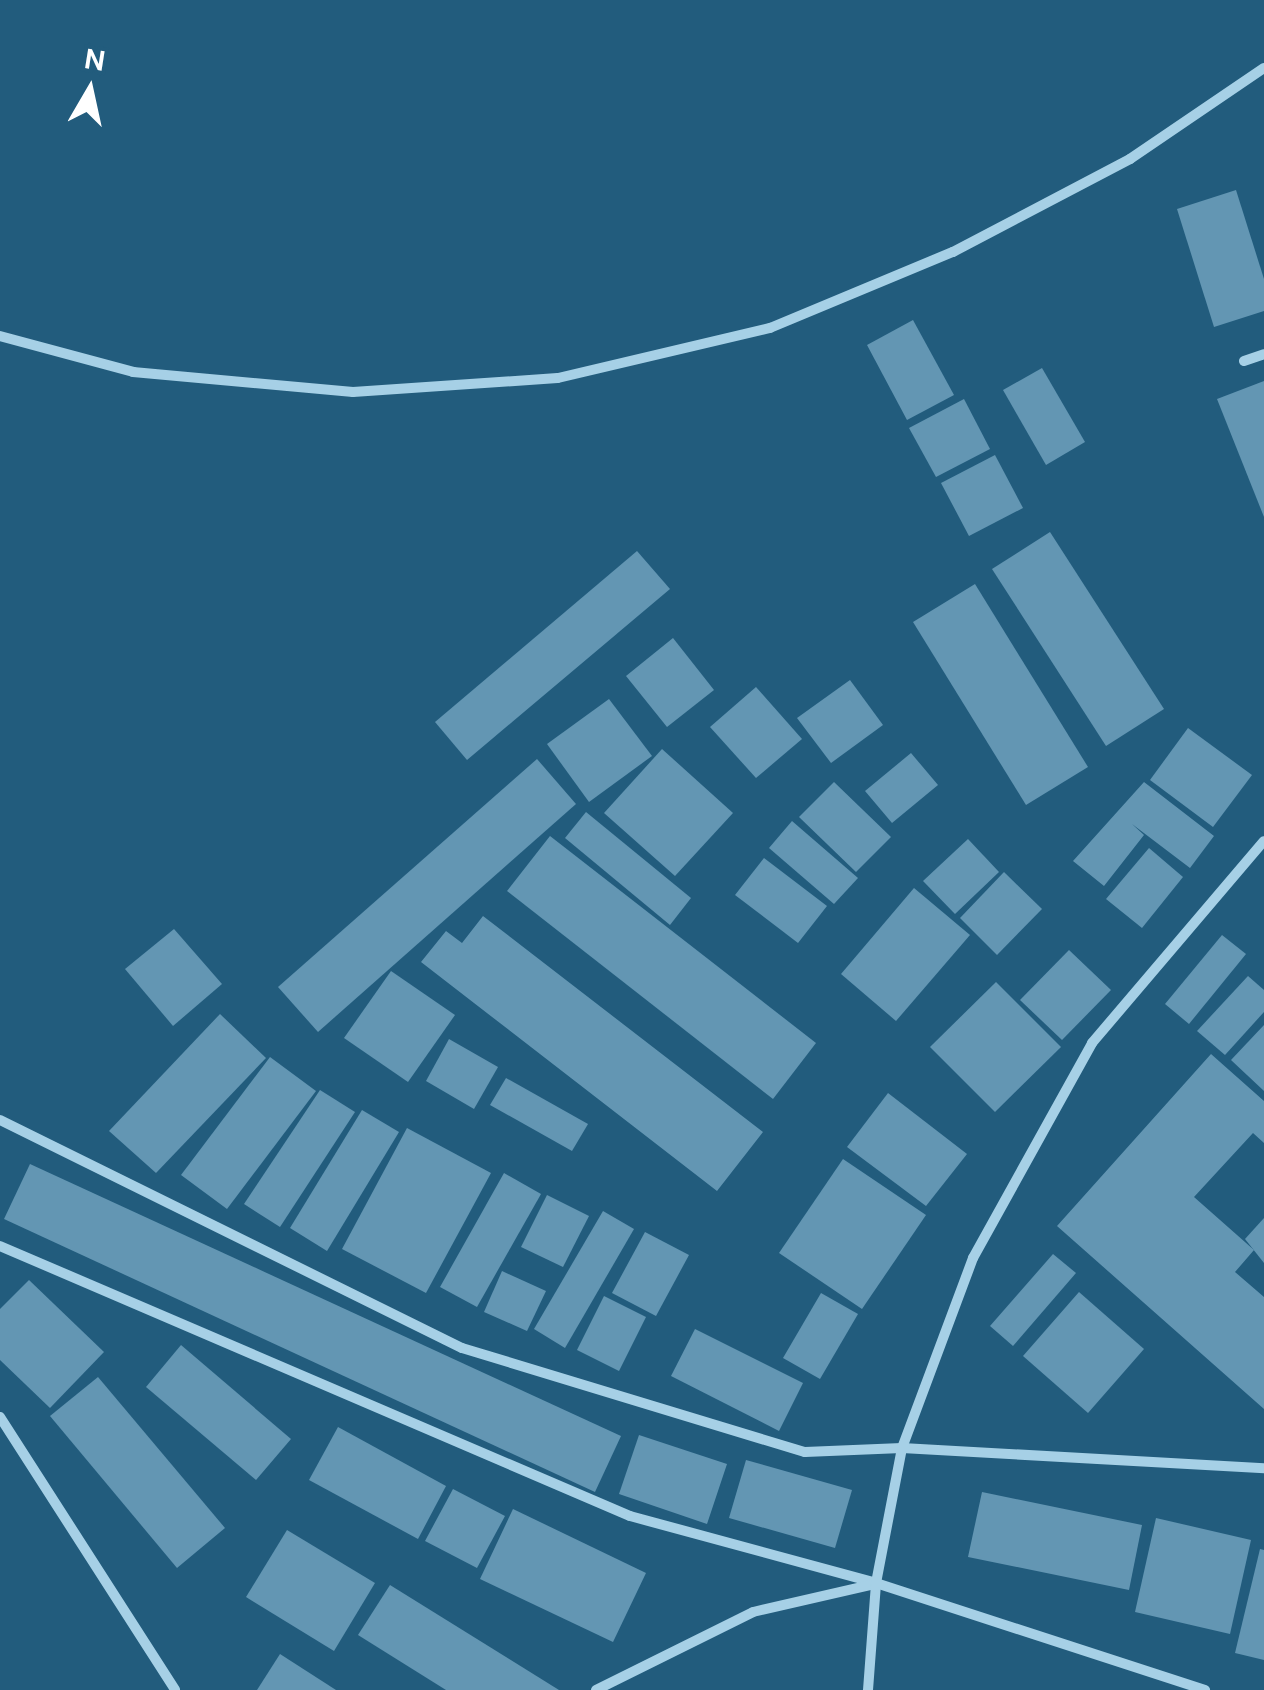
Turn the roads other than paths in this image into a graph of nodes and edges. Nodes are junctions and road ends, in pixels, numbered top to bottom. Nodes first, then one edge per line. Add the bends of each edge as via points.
1 (1264, 68) edge
2 (0, 336) edge
3 (1264, 354) edge
4 (1244, 361) dead end
5 (1264, 842) edge
6 (0, 1120) edge
7 (0, 1246) edge
8 (0, 1417) edge
9 (902, 1448) junction
10 (1264, 1468) edge
11 (876, 1584) junction
12 (175, 1690) edge
13 (596, 1690) edge
14 (868, 1690) edge
15 (1205, 1690) edge

1 - 2 street via 1130,159 953,252 770,328 558,378 353,392 132,372
3 - 4 street
5 - 9 street via 1092,1043 973,1258
6 - 9 street via 462,1348 805,1452
7 - 11 street via 630,1516
8 - 12 street
9 - 10 street
9 - 11 street
11 - 13 street via 754,1612
11 - 14 street
11 - 15 street

